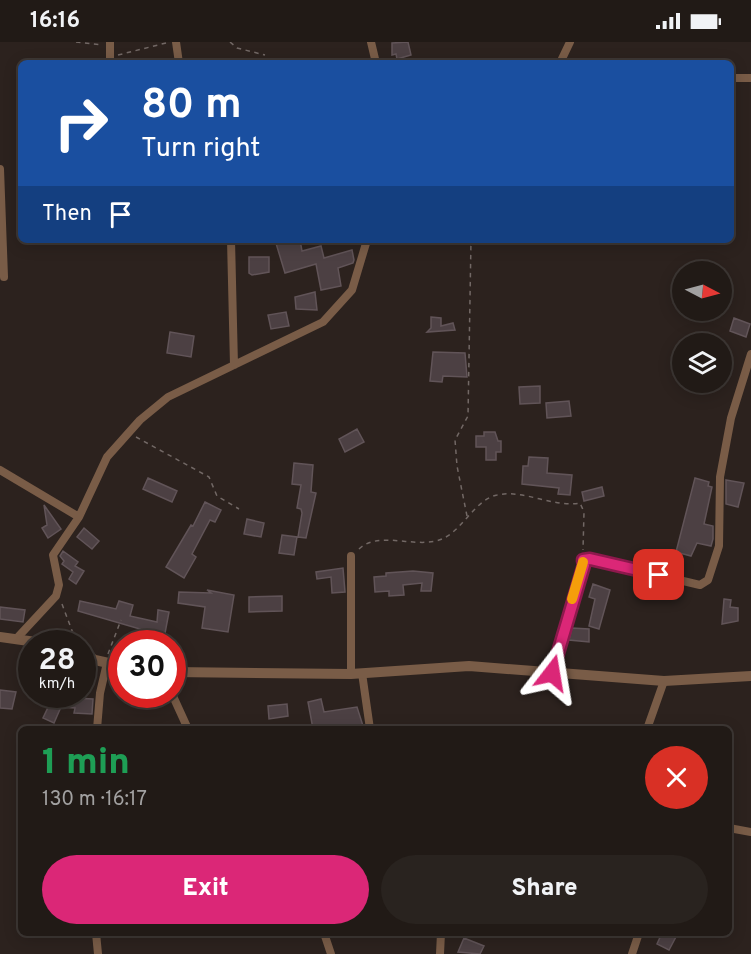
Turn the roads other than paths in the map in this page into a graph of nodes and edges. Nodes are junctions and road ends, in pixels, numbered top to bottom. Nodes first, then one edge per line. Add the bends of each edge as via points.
1 (176, 42) edge
2 (371, 42) edge
3 (570, 42) edge
4 (110, 44) edge
5 (111, 60) edge
6 (179, 60) edge
7 (375, 60) edge
8 (561, 60) edge
9 (734, 78) edge
10 (751, 78) edge
11 (0, 169) edge
12 (231, 243) edge
13 (366, 243) edge
14 (4, 277) dead end
15 (751, 354) edge
16 (234, 365) junction
17 (0, 470) edge
18 (79, 517) junction
19 (351, 556) road end
20 (0, 637) edge
21 (17, 638) joint
22 (96, 658) edge
23 (107, 663) joint
24 (186, 672) edge
25 (552, 673) junction
26 (357, 674) junction
27 (751, 676) edge
28 (664, 681) junction
29 (178, 708) edge
30 (97, 726) edge
31 (187, 726) edge
32 (369, 726) edge
33 (647, 726) edge
34 (732, 829) edge
35 (751, 832) edge
36 (96, 936) edge
37 (325, 936) edge
38 (441, 936) edge
39 (638, 936) edge
40 (442, 953) edge
41 (98, 954) edge
42 (331, 954) edge
43 (632, 954) edge

1 - 6 street
2 - 7 street
3 - 8 street
4 - 5 street
9 - 10 street
11 - 14 street
12 - 16 street
13 - 16 street via 356,282 331,314 315,326
15 - 25 street via 731,418 720,477 719,546 708,580 700,585 583,560
16 - 18 street via 168,397 127,433 102,464
17 - 18 street
18 - 21 street via 53,555 59,585 56,596
19 - 26 street
20 - 21 street
22 - 23 street
23 - 30 street
24 - 26 street
25 - 26 street via 469,666
25 - 28 street
26 - 32 street
27 - 28 street
28 - 33 street
29 - 31 street
34 - 35 street
36 - 41 street
37 - 42 street
38 - 40 street
39 - 43 street

